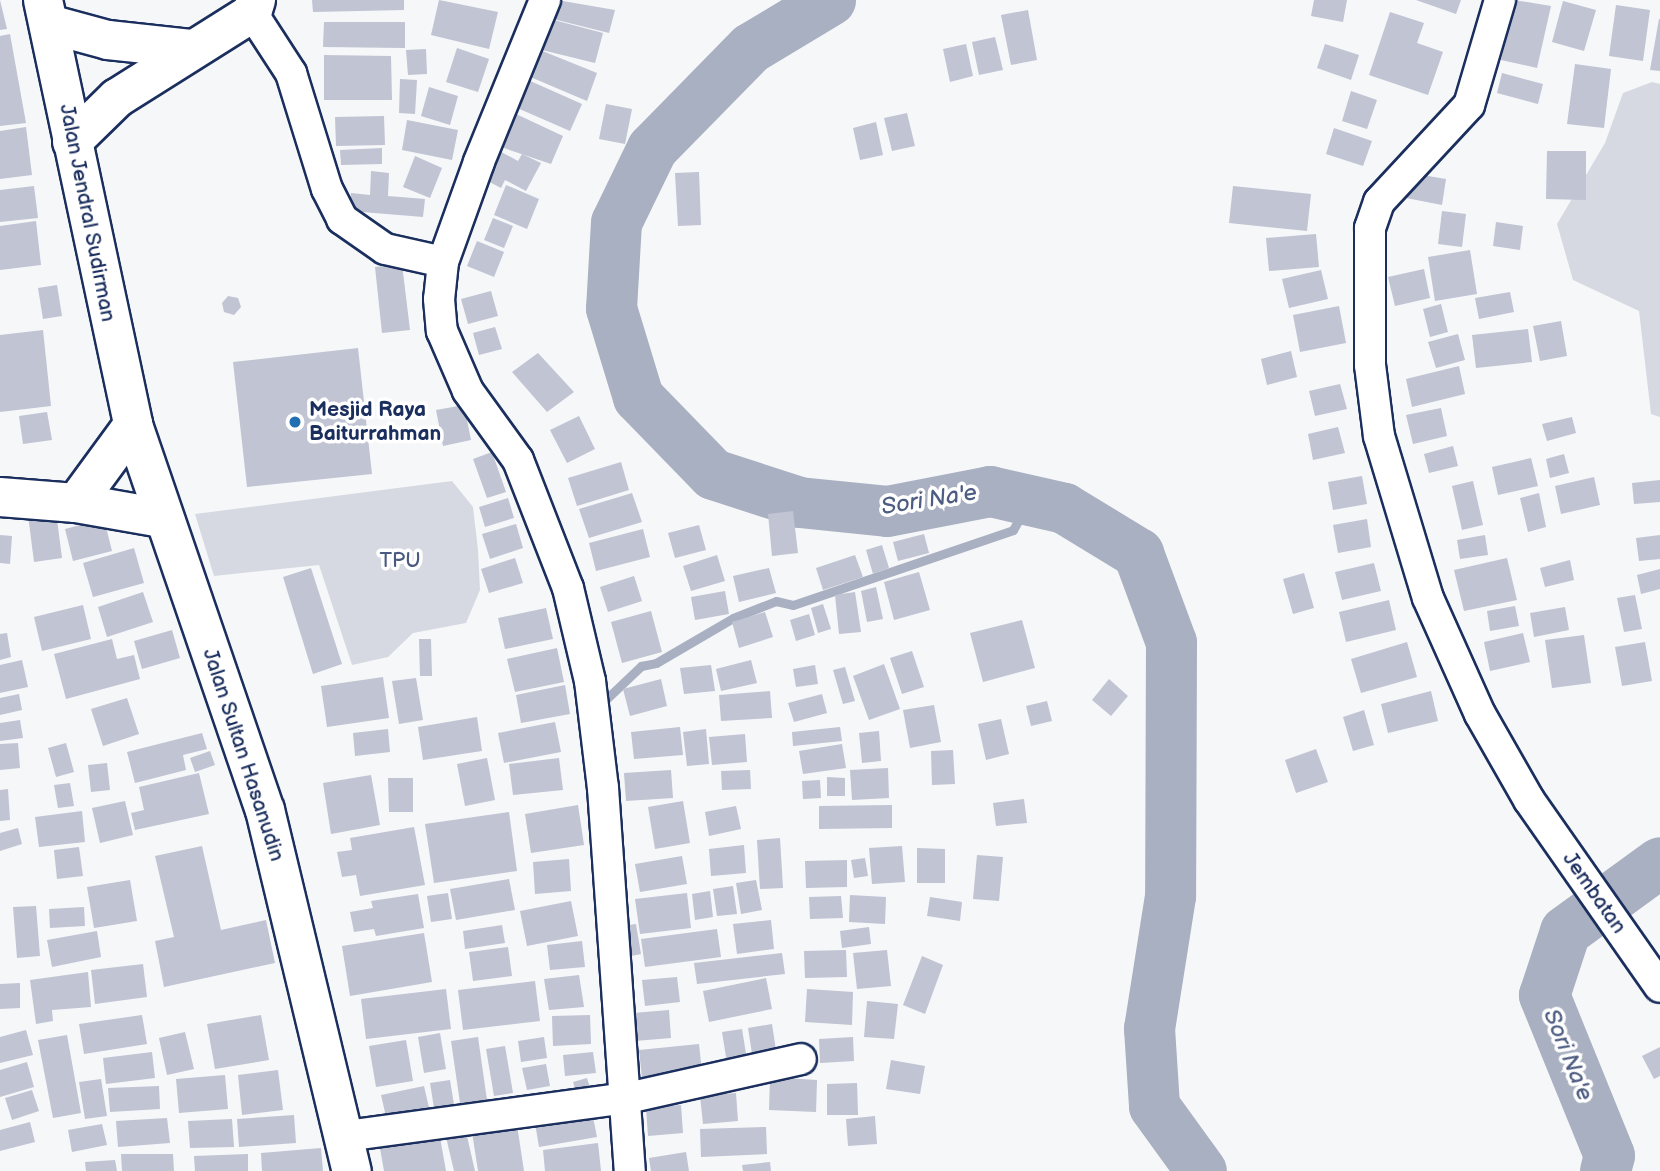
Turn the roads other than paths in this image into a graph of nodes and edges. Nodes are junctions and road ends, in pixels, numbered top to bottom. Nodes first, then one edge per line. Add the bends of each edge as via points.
1 (545, 0) edge
2 (1500, 0) edge
3 (254, 7) edge
4 (46, 12) edge
5 (191, 49) junction
6 (72, 142) junction
7 (443, 262) junction
8 (133, 425) junction
9 (0, 497) edge
10 (76, 503) junction
11 (162, 518) junction
12 (1660, 987) edge
13 (802, 1059) dead end
14 (627, 1098) junction
15 (349, 1153) edge
16 (630, 1171) edge

1 - 7 street
2 - 12 street, Jembatan via 1469,105 1379,202 1370,228 1369,352 1387,477 1428,598 1480,714 1529,800
3 - 5 main road
3 - 7 street via 291,73 327,189 342,219 385,249
4 - 5 main road via 108,40
4 - 6 main road, Jalan Jendral Sudirman
5 - 6 main road via 117,98
6 - 8 main road, Jalan Jendral Sudirman
7 - 14 street via 442,331 468,391 518,460 568,588 590,681
8 - 10 main road
8 - 11 main road, Jalan Sultan Hasanudin
9 - 10 main road
10 - 11 main road
11 - 15 main road, Jalan Sultan Hasanudin via 265,810
13 - 14 street
14 - 15 street
14 - 16 street

